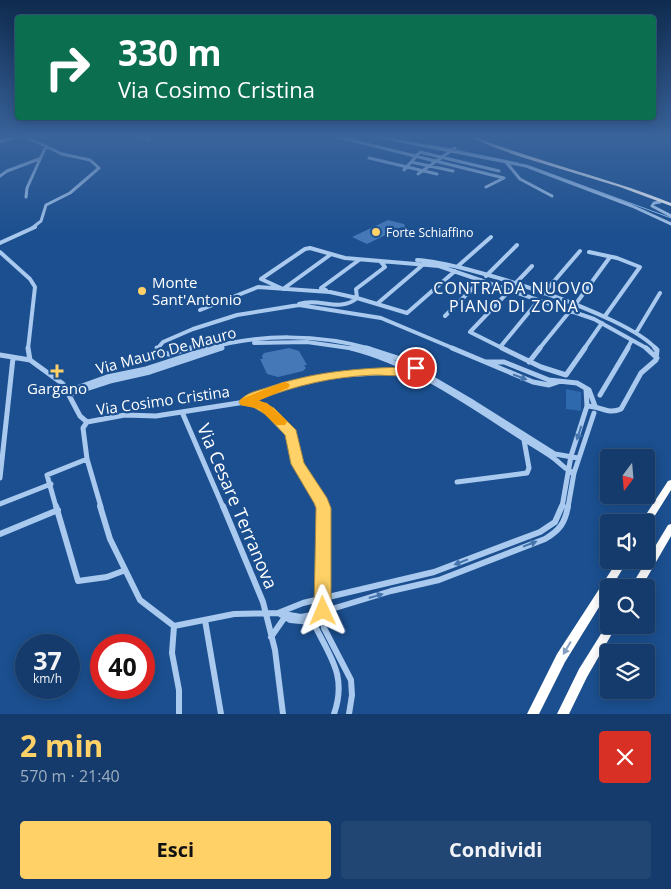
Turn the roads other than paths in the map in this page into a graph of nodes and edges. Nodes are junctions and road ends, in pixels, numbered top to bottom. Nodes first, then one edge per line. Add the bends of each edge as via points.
1 (11, 169) edge
2 (35, 169) edge
3 (99, 169) edge
4 (416, 169) edge
5 (442, 169) edge
6 (466, 169) edge
7 (491, 169) edge
8 (510, 169) edge
9 (533, 169) edge
10 (568, 169) edge
11 (581, 169) edge
12 (422, 170) junction
13 (499, 171) dead end
14 (453, 172) dead end
15 (418, 174) dead end
16 (437, 174) dead end
17 (0, 176) edge
18 (486, 187) dead end
19 (552, 196) dead end
20 (26, 197) dead end
21 (660, 202) dead end
22 (670, 202) edge
23 (671, 216) edge
24 (671, 224) edge
25 (491, 237) dead end
26 (0, 243) edge
27 (517, 245) dead end
28 (580, 251) dead end
29 (0, 252) edge
30 (589, 252) dead end
31 (330, 255) junction
32 (610, 257) junction
33 (359, 260) junction
34 (383, 262) junction
35 (425, 263) junction
36 (458, 266) junction
37 (532, 266) dead end
38 (455, 271) junction
39 (486, 276) junction
40 (481, 280) junction
41 (514, 284) junction
42 (282, 290) junction
43 (510, 290) junction
44 (336, 293) junction
45 (660, 293) dead end
46 (543, 294) junction
47 (357, 298) junction
48 (539, 300) junction
49 (378, 303) junction
50 (299, 305) junction
51 (575, 305) junction
52 (200, 310) dead end
53 (570, 311) junction
54 (445, 316) dead end
55 (605, 316) junction
56 (602, 323) junction
57 (636, 333) junction
58 (632, 340) junction
59 (501, 346) junction
60 (216, 347) junction
61 (0, 355) edge
62 (13, 358) junction
63 (657, 358) junction
64 (30, 360) junction
65 (529, 362) junction
66 (414, 369) junction
67 (586, 388) junction
68 (69, 392) junction
69 (600, 395) dead end
70 (246, 402) junction
71 (594, 406) junction
72 (587, 408) junction
73 (182, 412) junction
74 (596, 412) junction
75 (87, 422) junction
76 (524, 440) junction
77 (571, 456) junction
78 (578, 458) junction
79 (87, 459) junction
80 (571, 472) junction
81 (0, 478) edge
82 (456, 482) dead end
83 (671, 483) edge
84 (51, 484) junction
85 (0, 504) edge
86 (58, 510) junction
87 (651, 514) edge
88 (671, 528) edge
89 (0, 534) edge
90 (617, 569) edge
91 (123, 571) dead end
92 (640, 579) edge
93 (322, 599) junction
94 (323, 611) junction
95 (267, 613) junction
96 (283, 615) junction
97 (205, 620) junction
98 (174, 626) junction
99 (607, 634) edge
100 (271, 639) junction
101 (179, 714) edge
102 (221, 714) edge
103 (283, 714) edge
104 (334, 714) edge
105 (349, 714) edge
106 (533, 714) edge
107 (564, 714) edge

1 - 17 street
2 - 20 street
3 - 26 street via 70,192 46,204 39,224
4 - 12 street
5 - 14 street
6 - 18 street via 504,178
7 - 13 street
8 - 19 street via 523,184
9 - 24 street
10 - 22 highway
11 - 22 highway via 632,185
12 - 15 street
12 - 16 street
21 - 23 street via 652,206
25 - 36 street
27 - 39 street
28 - 46 street
29 - 64 street via 35,287 28,349
30 - 32 street
31 - 33 street
31 - 42 street
31 - 42 street via 305,249 261,279
32 - 51 street
32 - 55 street via 640,267
33 - 34 street
33 - 44 street via 321,288
34 - 35 street
34 - 36 street via 424,260
34 - 47 street via 385,267 356,289
35 - 38 street
35 - 49 street
36 - 39 street
37 - 41 street
38 - 40 street
38 - 49 street via 407,313
39 - 41 street
40 - 43 street
40 - 54 street
41 - 46 street
42 - 44 street
42 - 52 street via 258,287
43 - 48 street
43 - 59 street via 470,332
44 - 47 street
45 - 57 street
46 - 51 street
47 - 49 street
47 - 50 street via 351,304 305,302
48 - 53 street
48 - 59 street
50 - 60 street via 237,314 193,329 156,348 166,354 207,344
50 - 67 street via 376,317 482,362 502,362 543,378 577,383
51 - 55 street
53 - 56 street
53 - 65 street
55 - 57 street
56 - 58 street
56 - 65 street via 566,375
57 - 63 street via 652,344 657,350
58 - 63 street
58 - 69 street
59 - 65 street
60 - 66 street, Via Mauro De Mauro via 276,338 321,339 368,348 397,358
60 - 68 street, Via Mauro De Mauro via 146,369 107,377
61 - 62 street
62 - 64 street
62 - 81 street
63 - 74 street via 641,373 621,409
64 - 68 street via 59,380
66 - 68 street, Via Mauro De Mauro via 348,347 308,341 273,342 221,349 150,372
66 - 70 street, Via Cosimo Cristina via 359,372 297,381
66 - 76 street, Via Mauro De Mauro
66 - 77 street, Via Mauro De Mauro via 555,454
67 - 71 street
67 - 72 street
68 - 75 street via 81,418
70 - 73 street, Via Cosimo Cristina
70 - 93 street via 270,411 291,434 297,464 321,502
71 - 72 street
71 - 74 street
72 - 74 street
72 -> 77 street
73 - 75 street, Via Cosimo Cristina via 118,416
73 - 95 street, Via Cesare Terranova
74 - 78 street
75 - 79 street via 83,428
76 - 80 street, Via Mauro De Mauro
76 - 82 street via 527,473
77 - 78 street, Via Mauro De Mauro
77 - 80 street
78 - 80 street
79 - 84 street via 47,475
79 - 98 street via 107,532 137,596
80 -> 93 street via 561,511 546,529 434,572
94 -> 80 street via 439,580 553,535 566,520
83 - 87 highway
84 - 85 street
84 - 86 street
86 - 89 street
86 - 91 street via 78,581
88 - 92 highway
90 -> 106 highway via 561,658
93 - 94 street
93 - 96 street via 290,607
94 - 96 street via 301,617
94 - 105 street via 324,628 351,680
95 - 96 street
95 - 97 street via 234,614
95 - 100 street, Via Cesare Terranova
96 - 100 street
96 - 104 street via 312,622 331,657 341,688
97 - 98 street
97 - 102 street
98 - 101 street via 172,653 179,690
99 - 107 highway
100 - 103 street, Via Cesare Terranova

